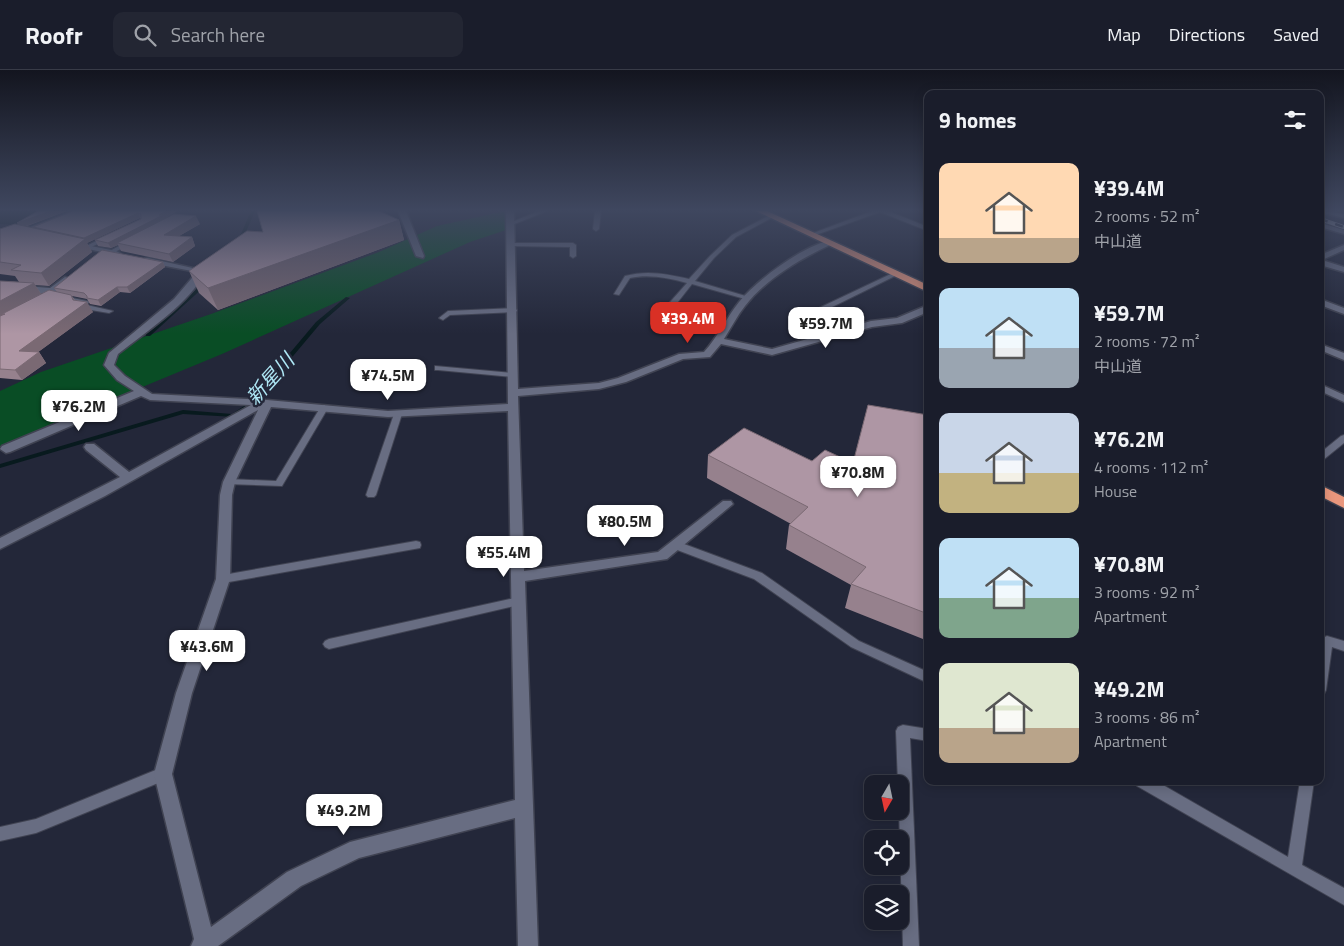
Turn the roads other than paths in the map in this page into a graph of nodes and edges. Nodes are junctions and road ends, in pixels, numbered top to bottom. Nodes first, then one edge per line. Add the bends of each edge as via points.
1 (103, 252) edge
2 (418, 252) edge
3 (512, 252) edge
4 (573, 252) edge
5 (719, 252) edge
6 (811, 252) edge
7 (846, 252) edge
8 (420, 256) dead end
9 (573, 256) dead end
10 (1324, 262) edge
11 (1344, 270) edge
12 (76, 273) edge
13 (895, 274) junction
14 (690, 282) junction
15 (924, 287) edge
16 (0, 288) edge
17 (52, 294) junction
18 (617, 294) dead end
19 (747, 298) junction
20 (44, 300) edge
21 (1324, 304) edge
22 (822, 308) dead end
23 (513, 310) junction
24 (667, 310) dead end
25 (924, 310) edge
26 (109, 311) dead end
27 (1344, 311) edge
28 (443, 318) dead end
29 (720, 341) junction
30 (1324, 349) edge
31 (1344, 357) edge
32 (438, 368) dead end
33 (512, 375) junction
34 (1324, 389) edge
35 (142, 392) junction
36 (1344, 399) edge
37 (513, 400) junction
38 (265, 403) junction
39 (324, 408) junction
40 (398, 414) junction
41 (1344, 438) edge
42 (90, 447) dead end
43 (6, 449) dead end
44 (1324, 455) edge
45 (128, 478) junction
46 (229, 482) junction
47 (1324, 492) edge
48 (371, 495) dead end
49 (1344, 503) edge
50 (726, 504) dead end
51 (0, 544) edge
52 (676, 544) junction
53 (416, 545) dead end
54 (518, 577) junction
55 (223, 578) junction
56 (519, 601) junction
57 (329, 644) dead end
58 (1344, 646) edge
59 (1324, 662) edge
60 (924, 676) edge
61 (924, 734) edge
62 (163, 774) junction
63 (1149, 785) edge
64 (1306, 785) edge
65 (524, 808) junction
66 (0, 834) edge
67 (1294, 868) junction
68 (1344, 897) edge
69 (203, 945) edge
70 (528, 946) edge
71 (911, 946) edge

1 - 35 street via 202,271 201,276 178,298 114,353 109,365
2 - 8 street
3 - 23 street
4 - 9 lane
5 - 14 lane
6 - 19 street via 786,266
7 - 13 highway
10 - 11 street
12 - 17 street
13 - 15 highway
13 - 22 lane
14 - 18 lane via 633,274 627,277
14 - 19 lane
14 - 24 lane
16 - 17 street
17 - 20 street
17 - 26 lane via 85,302 82,306
19 - 29 street
21 - 27 street
23 - 28 lane via 448,313
23 - 33 street
25 - 29 street via 899,320 871,324 772,352
29 - 37 street via 707,354 682,356 615,382
30 - 31 street
32 - 33 lane
33 - 37 street
34 - 36 street
35 - 38 street via 150,397
35 - 43 street
37 - 40 street
37 - 54 street
38 - 39 street
38 - 45 street
38 - 46 street
39 - 40 street
39 - 46 lane via 279,484
40 - 48 lane
41 - 44 lane
42 - 45 street
45 - 51 street
46 - 55 street
47 - 49 highway
50 - 52 street
52 - 54 street via 662,556
52 - 60 lane via 758,576 855,644
53 - 55 lane
54 - 56 street
55 - 62 street via 184,693
56 - 57 lane
56 - 65 street
58 - 59 lane via 1327,641
61 - 71 lane via 903,731
62 - 66 lane via 36,826
62 - 69 street
63 - 67 lane
64 - 67 lane
65 - 69 street via 357,849 294,879
65 - 70 street
67 - 68 lane

